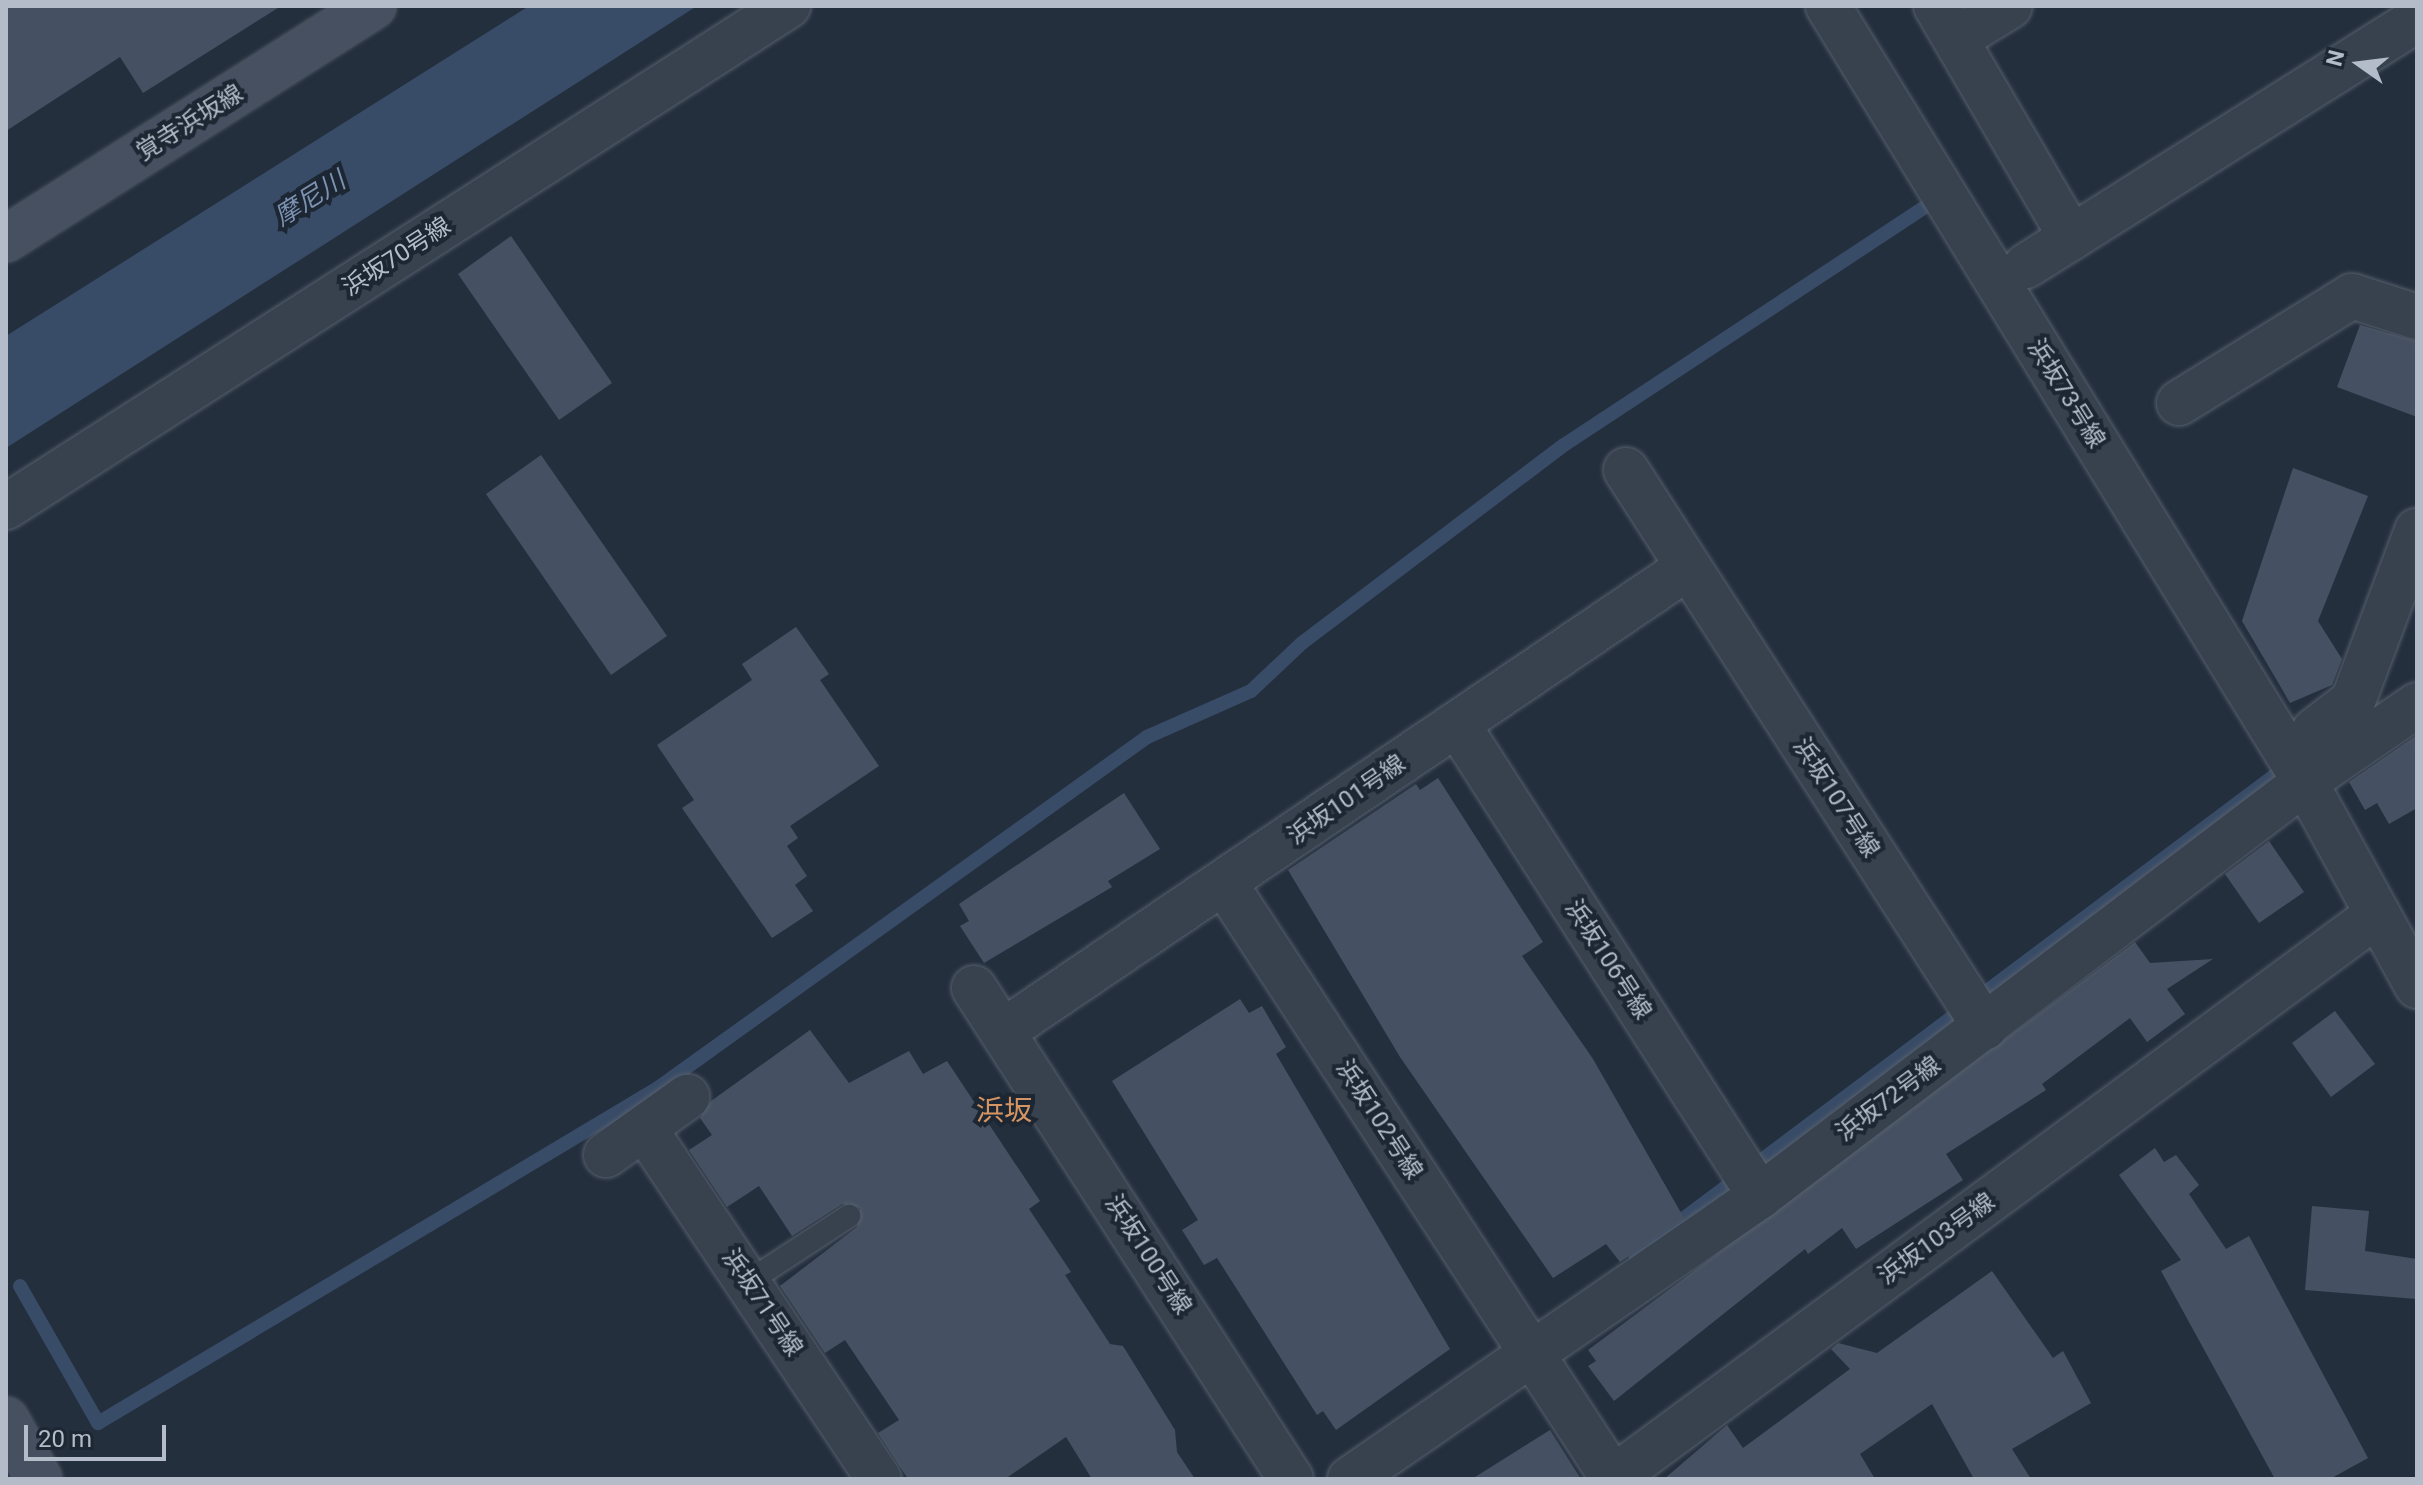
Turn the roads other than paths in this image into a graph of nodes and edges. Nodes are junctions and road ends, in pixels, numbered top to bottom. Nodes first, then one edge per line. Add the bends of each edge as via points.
1 (373, 6) edge
2 (788, 6) edge
3 (1828, 6) edge
4 (2010, 6) edge
5 (2417, 12) edge
6 (1946, 22) edge
7 (2071, 237) junction
8 (6, 239) edge
9 (2026, 266) dead end
10 (2417, 317) edge
11 (2179, 403) dead end
12 (1626, 470) dead end
13 (6, 507) edge
14 (2417, 531) edge
15 (1687, 568) junction
16 (2417, 705) edge
17 (1457, 724) junction
18 (2314, 731) dead end
19 (2305, 782) junction
20 (1225, 884) junction
21 (2378, 914) junction
22 (2417, 986) edge
23 (974, 988) dead end
24 (1985, 1027) junction
25 (1005, 1030) junction
26 (687, 1097) dead end
27 (644, 1128) junction
28 (606, 1155) dead end
29 (1760, 1196) junction
30 (849, 1216) dead end
31 (748, 1282) junction
32 (1533, 1356) junction
33 (6, 1420) edge
34 (39, 1479) edge
35 (879, 1479) edge
36 (1291, 1479) edge
37 (1350, 1479) edge

1 - 8 street, 覚寺浜坂線
2 - 13 street, 浜坂70号線
3 - 19 street, 浜坂73号線
4 - 6 street
5 - 7 street via 2410,24
6 - 7 street
7 - 9 street
10 - 11 street via 2352,296
12 - 15 street, 浜坂107号線
14 - 18 street via 2353,701
15 - 17 street, 浜坂101号線
15 - 24 street, 浜坂107号線
16 - 19 street, 浜坂72号線
17 - 20 street, 浜坂101号線
17 - 29 street, 浜坂106号線
19 - 21 street, 浜坂73号線
19 - 24 street, 浜坂72号線
20 - 25 street, 浜坂101号線
20 - 32 street, 浜坂102号線
21 - 22 street, 浜坂73号線
21 - 32 street, 浜坂103号線 via 1613,1478
23 - 25 street, 浜坂100号線
24 - 29 street, 浜坂72号線
25 - 36 street, 浜坂100号線
26 - 27 street
27 - 28 street
27 - 31 street, 浜坂71号線
29 - 32 street, 浜坂72号線
30 - 31 lane
31 - 35 street, 浜坂71号線
32 - 37 street, 浜坂72号線
33 - 34 street

